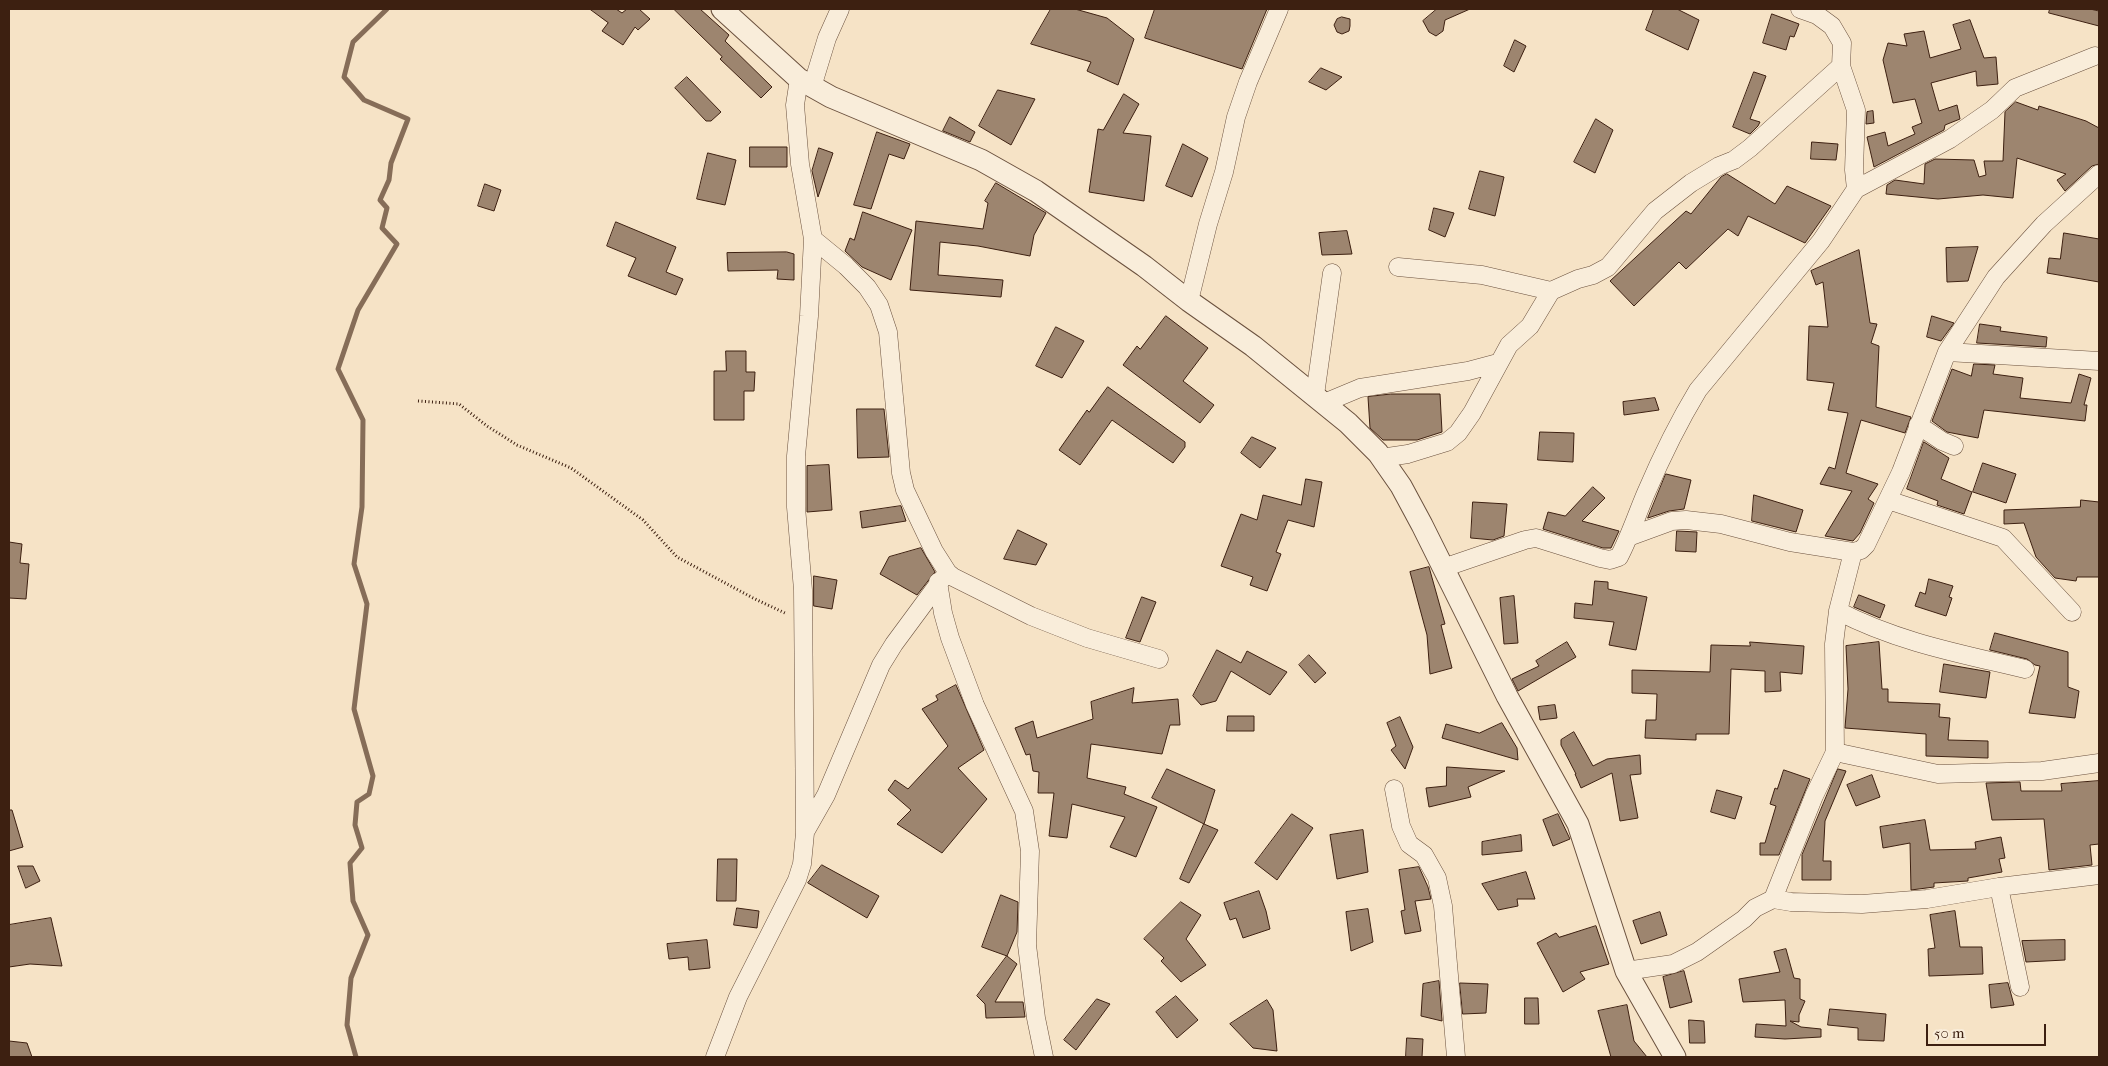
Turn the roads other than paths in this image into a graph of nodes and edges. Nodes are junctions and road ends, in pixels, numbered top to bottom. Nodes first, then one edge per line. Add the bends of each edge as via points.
1 (722, 9) edge
2 (840, 9) edge
3 (1279, 9) edge
4 (1800, 9) edge
5 (2095, 56) dead end
6 (1842, 66) junction
7 (805, 83) junction
8 (2099, 174) edge
9 (1856, 189) junction
10 (813, 238) junction
11 (1398, 267) dead end
12 (1332, 273) dead end
13 (1551, 290) junction
14 (1189, 301) junction
15 (1947, 352) junction
16 (2099, 361) edge
17 (1498, 363) junction
18 (1320, 399) junction
19 (1918, 425) junction
20 (1954, 446) dead end
21 (1382, 458) junction
22 (1888, 500) junction
23 (1631, 536) junction
24 (1853, 552) junction
25 (1443, 568) junction
26 (943, 578) junction
27 (1838, 612) junction
28 (2072, 612) dead end
29 (1159, 659) dead end
30 (2025, 669) dead end
31 (1835, 752) junction
32 (2099, 763) edge
33 (1394, 788) dead end
34 (805, 833) junction
35 (2099, 875) edge
36 (1999, 887) junction
37 (1773, 899) junction
38 (1626, 971) junction
39 (2020, 987) dead end
40 (714, 1057) edge
41 (1044, 1057) edge
42 (1456, 1057) edge
43 (1675, 1057) edge

1 - 7 street
2 - 7 street
3 - 14 street via 1236,117
4 - 6 street via 1817,15 1832,26 1842,43
5 - 9 street via 2015,88 1992,110 1950,139
6 - 9 street via 1856,110
6 - 13 street via 1750,148 1691,183 1655,211 1608,267
7 - 10 street via 795,105 800,164
7 - 14 street via 981,160 1028,187 1144,266
8 - 15 street via 2044,224 1996,278
9 - 23 street via 1821,241 1698,390 1652,478
10 - 26 street via 867,287 878,305 888,332 905,490
10 - 34 street via 796,456 804,621
11 - 13 street via 1482,275
12 - 18 street
13 - 17 street via 1530,326 1509,345
14 - 18 street
15 - 16 street
15 - 19 street
17 - 18 street via 1468,371 1360,388
17 - 21 street via 1472,413 1448,442
18 - 21 street
19 - 20 street
19 - 22 street
21 - 25 street
22 - 24 street via 1866,545
22 - 28 street via 2003,538
23 - 24 street via 1672,521 1686,520 1722,524 1790,542
23 - 25 street via 1619,557 1610,560 1536,538
24 - 27 street
25 - 38 street via 1507,696 1578,824
26 - 29 street via 953,577 1031,616 1087,638
26 - 34 street via 881,665 826,795
26 - 41 street via 945,622 968,688 1024,811 1030,851 1027,945
27 - 30 street via 1864,625 1919,644
27 - 31 street via 1834,644
31 - 32 street via 1938,774 2042,771
31 - 37 street
33 - 42 street via 1408,844 1424,855 1437,878 1443,906
34 - 40 street via 797,880 738,997
35 - 36 street
36 - 37 street via 1926,899 1862,904
36 - 39 street
37 - 38 street via 1755,908 1697,952 1673,964
38 - 43 street

